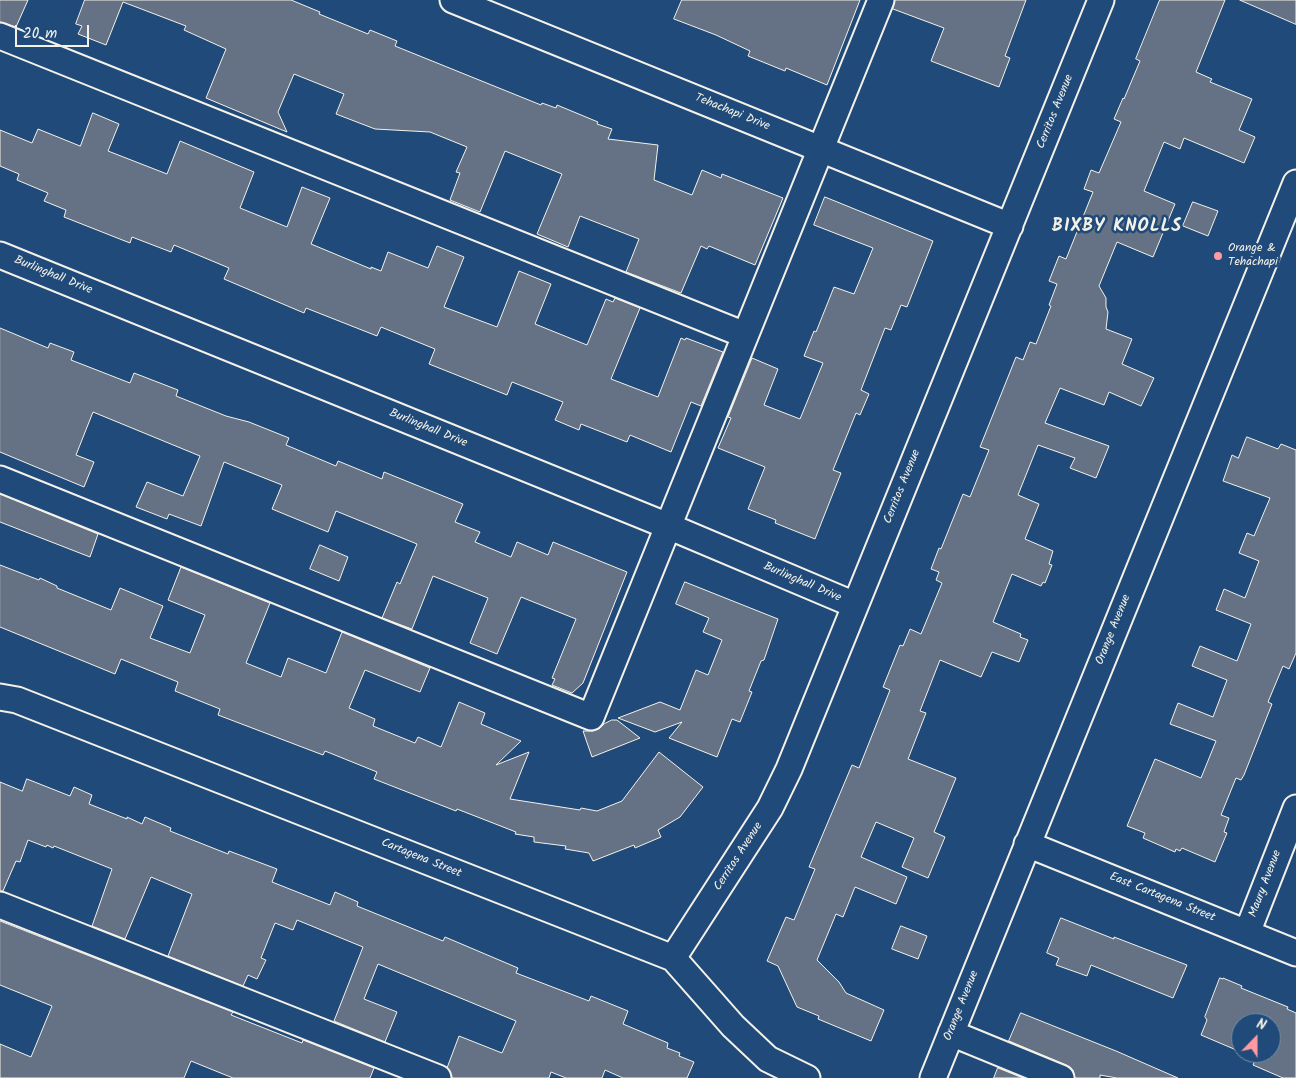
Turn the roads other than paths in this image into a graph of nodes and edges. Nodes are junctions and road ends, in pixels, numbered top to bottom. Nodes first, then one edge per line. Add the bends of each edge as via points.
1 (453, 0) edge
2 (881, 0) edge
3 (1102, 0) edge
4 (0, 36) edge
5 (820, 149) junction
6 (1295, 188) edge
7 (1010, 226) junction
8 (0, 255) edge
9 (745, 335) junction
10 (0, 478) edge
11 (668, 526) junction
12 (855, 605) junction
13 (0, 697) edge
14 (1296, 808) edge
15 (1027, 844) junction
16 (0, 905) edge
17 (1247, 933) junction
18 (1296, 953) edge
19 (673, 958) junction
20 (951, 1033) junction
21 (438, 1078) edge
22 (807, 1078) edge
23 (933, 1078) edge
24 (1061, 1078) edge

1 - 5 street, Tehachapi Drive
2 - 5 street
3 - 7 street, Cerritos Avenue
4 - 9 street
5 - 7 street, Tehachapi Drive
5 - 9 street
6 - 15 street, Orange Avenue
7 - 12 street, Cerritos Avenue
8 - 11 street, Burlinghall Drive
9 - 11 street
10 - 11 street via 591,717
11 - 12 street, Burlinghall Drive
12 - 19 street, Cerritos Avenue via 770,808
13 - 19 street, Cartagena Street via 17,700
14 - 17 street, Maury Avenue
15 - 17 street, East Cartagena Street
15 - 20 street, Orange Avenue
16 - 21 street
17 - 18 street, East Cartagena Street
19 - 22 street, Cartagena Street via 733,1026 768,1059
20 - 23 street, Orange Avenue
20 - 24 street

